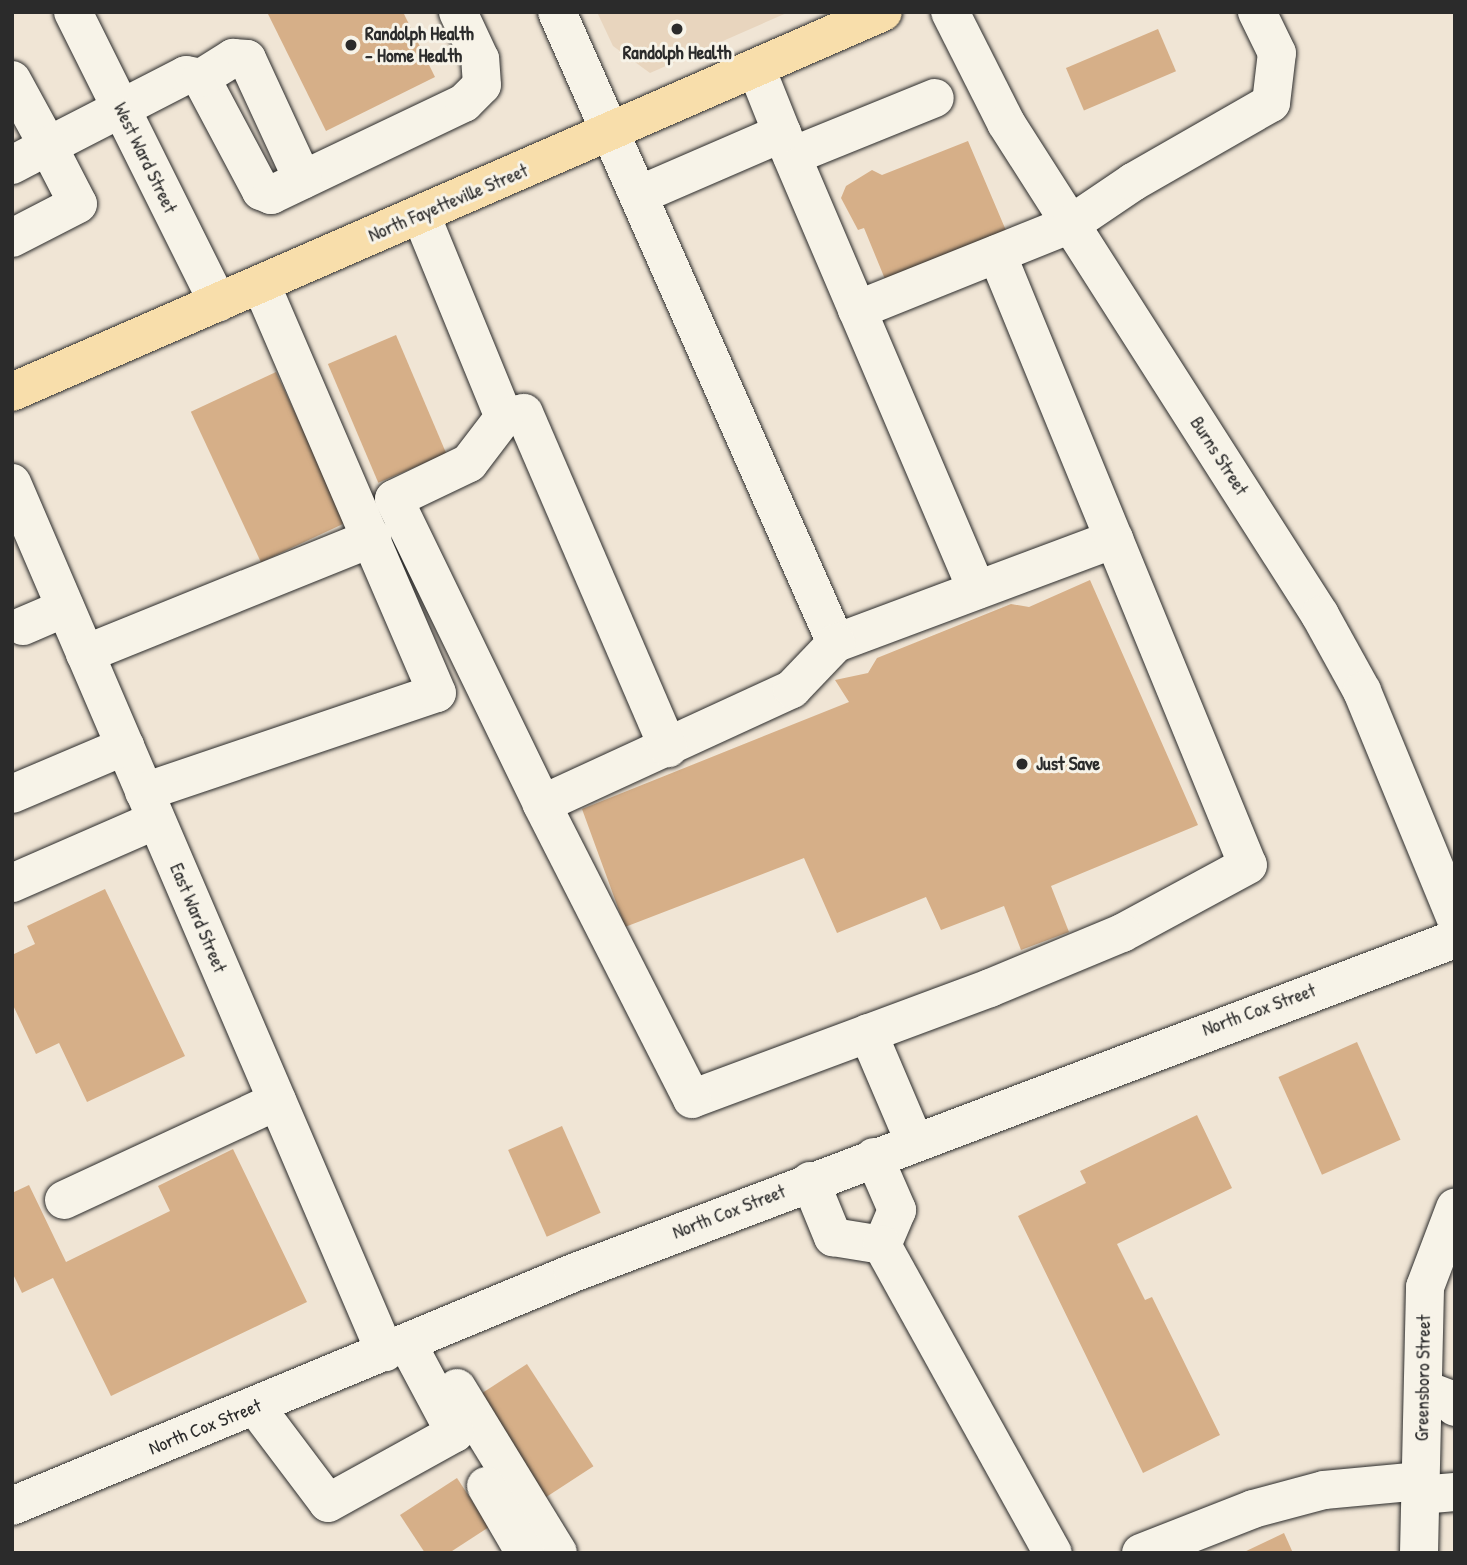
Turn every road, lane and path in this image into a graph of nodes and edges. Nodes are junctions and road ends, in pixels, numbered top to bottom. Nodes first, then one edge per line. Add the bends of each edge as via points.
1 (73, 12) edge
2 (458, 12) edge
3 (557, 12) edge
4 (883, 12) edge
5 (950, 12) edge
6 (1257, 12) edge
7 (756, 68) junction
8 (201, 78) junction
9 (12, 79) edge
10 (935, 98) dead end
11 (122, 110) junction
12 (612, 132) junction
13 (787, 144) junction
14 (48, 146) junction
15 (12, 165) edge
16 (303, 180) junction
17 (639, 195) junction
18 (421, 215) junction
19 (1071, 224) junction
20 (12, 238) edge
21 (997, 254) junction
22 (261, 284) junction
23 (218, 303) junction
24 (857, 310) junction
25 (12, 392) edge
26 (504, 416) junction
27 (12, 484) edge
28 (372, 538) junction
29 (1114, 539) junction
30 (977, 590) junction
31 (65, 608) junction
32 (23, 626) dead end
33 (836, 643) junction
34 (85, 654) junction
35 (125, 746) junction
36 (668, 748) junction
37 (12, 794) edge
38 (542, 804) junction
39 (150, 806) junction
40 (12, 883) edge
41 (1455, 917) edge
42 (1455, 939) edge
43 (868, 1033) junction
44 (277, 1101) junction
45 (914, 1141) junction
46 (874, 1157) junction
47 (810, 1181) junction
48 (64, 1200) dead end
49 (1455, 1208) edge
50 (883, 1245) junction
51 (408, 1342) junction
52 (1439, 1398) edge
53 (255, 1406) junction
54 (455, 1433) junction
55 (1432, 1489) edge
56 (12, 1506) edge
57 (525, 1553) edge
58 (558, 1553) edge
59 (1053, 1553) edge
60 (1141, 1553) edge
61 (1419, 1553) edge

1 - 11 street, West Ward Street
2 - 16 street via 480,59 482,85 464,103
3 - 12 street
4 - 7 main road, North Fayetteville Street
5 - 19 street, Burns Street via 1006,123
6 - 19 street via 1277,52 1271,103 1133,182
7 - 12 main road, North Fayetteville Street
7 - 13 street
8 - 11 street via 186,75
8 - 16 street via 261,191 271,195
8 - 16 street via 233,58 247,59
9 - 14 street
10 - 13 street
11 - 14 street
11 - 23 street, West Ward Street
12 - 17 street
12 - 18 main road, North Fayetteville Street
13 - 17 street
13 - 24 street
14 - 15 street
14 - 20 street via 78,204
17 - 33 street
18 - 22 main road, North Fayetteville Street
18 - 26 street
19 - 21 street
19 - 41 street, Burns Street via 1320,615 1362,691
21 - 24 street
21 - 29 street
22 - 23 main road, North Fayetteville Street
22 - 28 street
23 - 25 main road, North Fayetteville Street
24 - 30 street
26 - 36 street via 524,413
26 - 38 street via 469,463 394,499
27 - 31 street, East Ward Street
28 - 34 street
28 - 39 street via 437,693
29 - 30 street
29 - 43 street via 1248,865 1122,933
30 - 33 street
31 - 32 street
31 - 34 street, East Ward Street
33 - 36 street via 792,689
34 - 35 street, East Ward Street
35 - 37 street
35 - 39 street, East Ward Street
36 - 38 street
38 - 43 street via 692,1099
39 - 40 street
39 - 44 street, East Ward Street
42 - 45 street, North Cox Street
43 - 45 street
44 - 48 street
44 - 51 street, East Ward Street
45 - 46 street, North Cox Street
46 - 47 street, North Cox Street
46 - 50 street via 897,1210
47 - 50 street via 833,1237
47 - 51 street, North Cox Street
49 - 52 street, Greensboro Street via 1425,1287
50 - 59 street
51 - 53 street, North Cox Street
51 - 54 street
51 - 58 street via 473,1418
52 - 55 street, Greensboro Street
53 - 54 street via 328,1503
53 - 56 street, North Cox Street
54 - 57 street
55 - 60 street via 1324,1490 1253,1509
55 - 61 street, Greensboro Street

